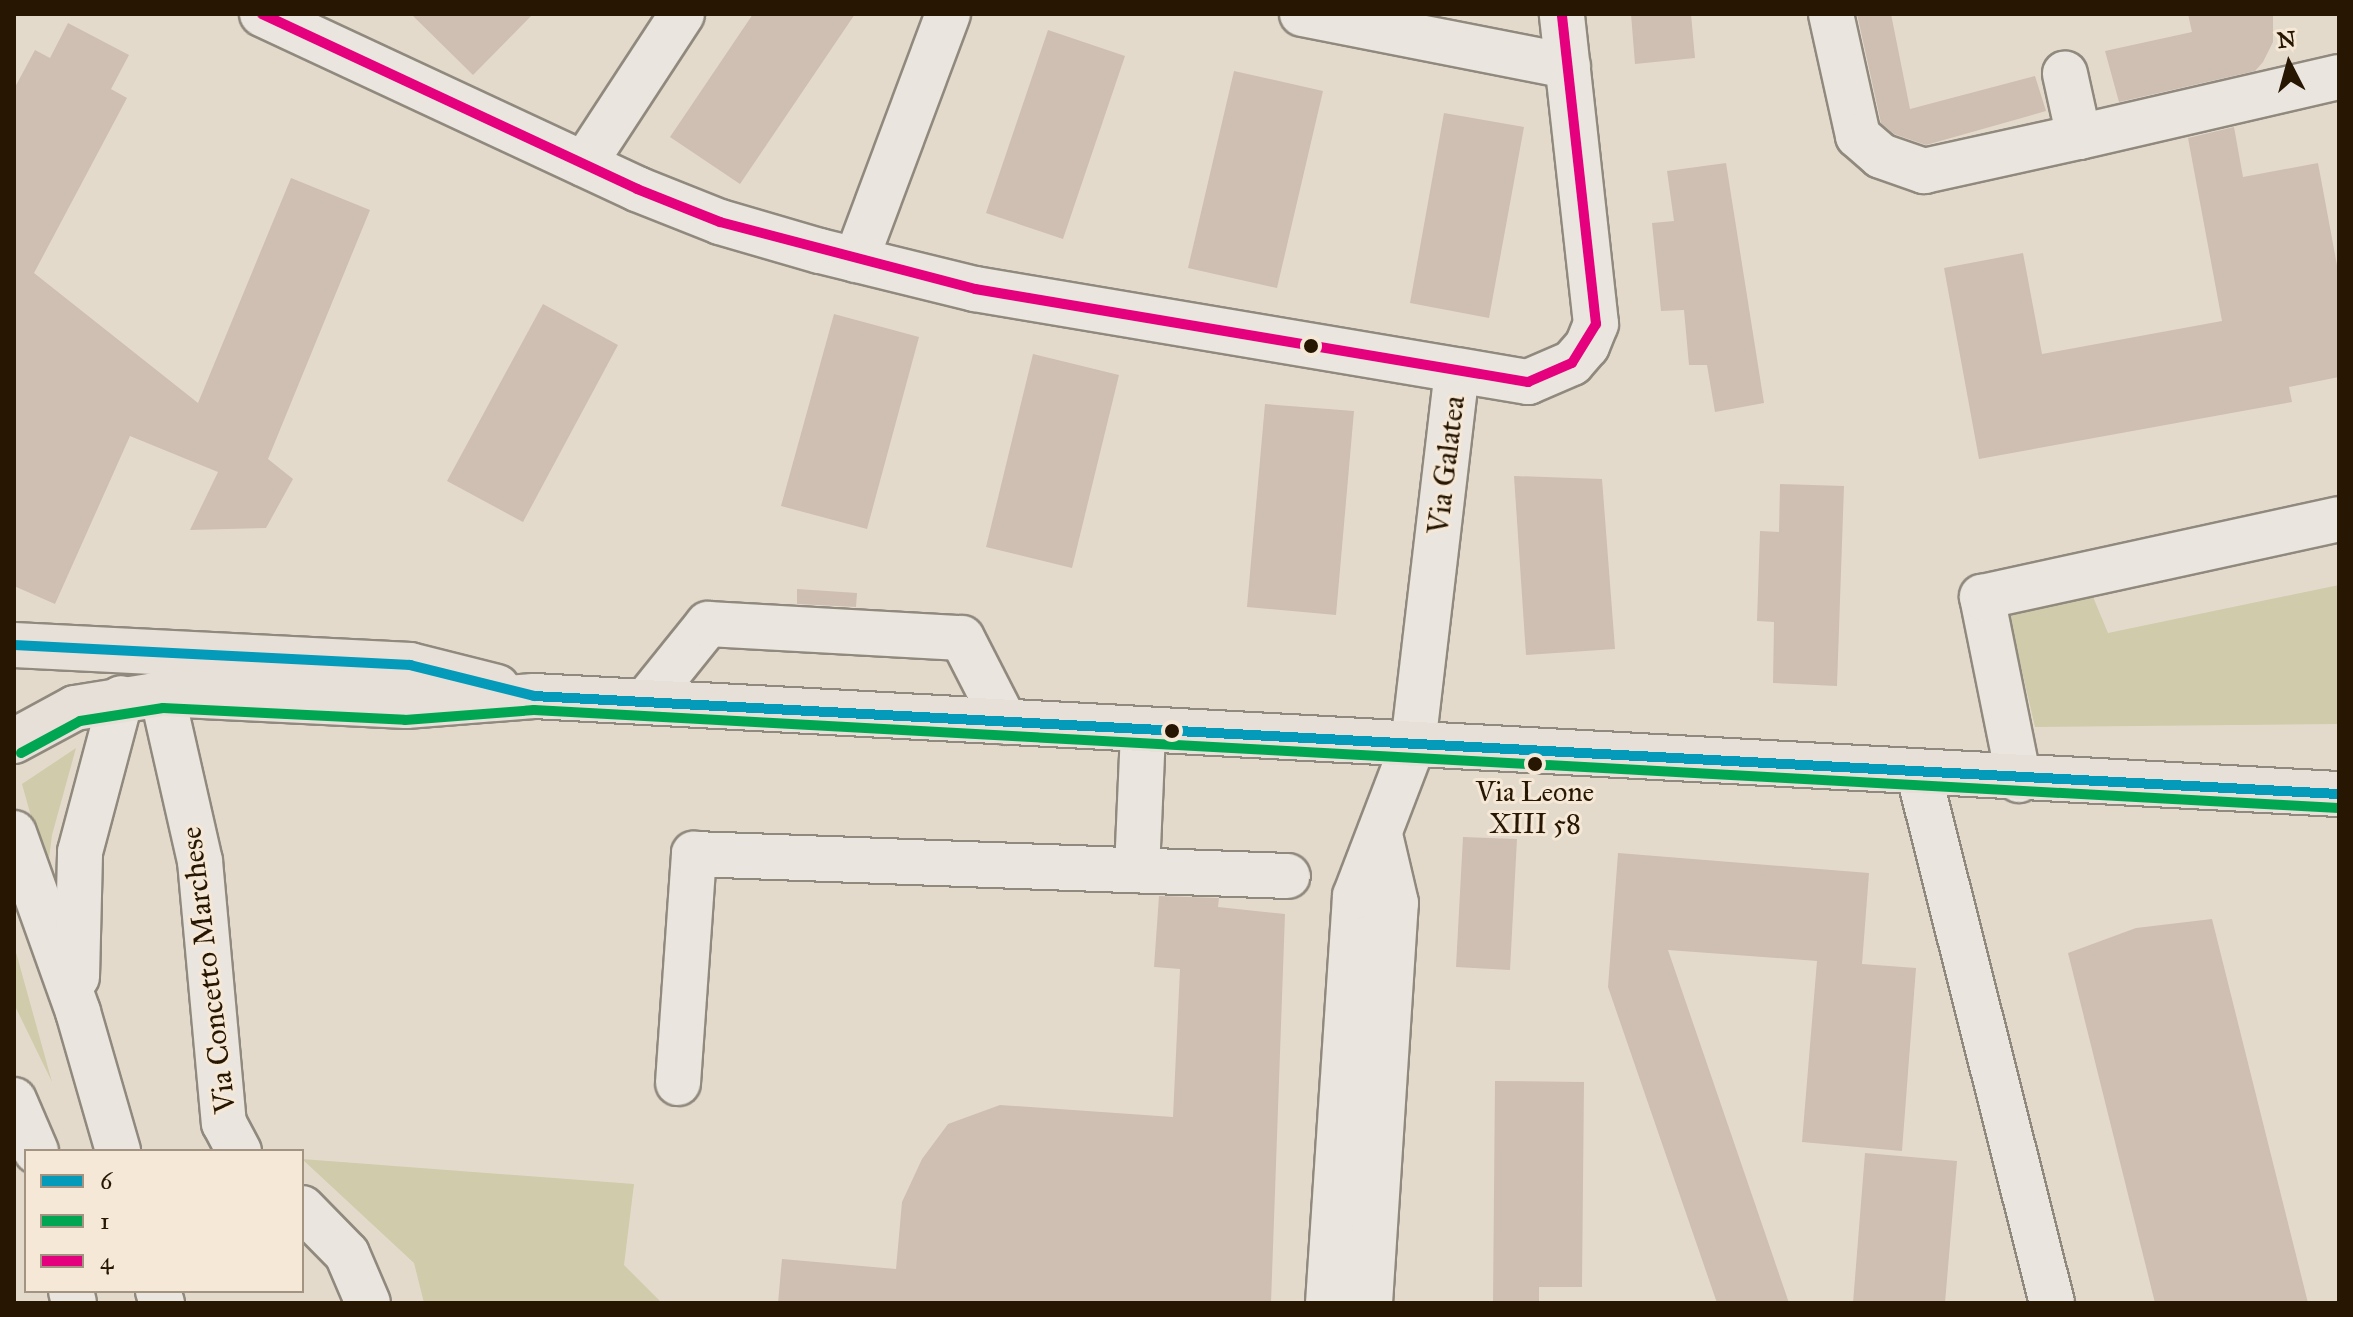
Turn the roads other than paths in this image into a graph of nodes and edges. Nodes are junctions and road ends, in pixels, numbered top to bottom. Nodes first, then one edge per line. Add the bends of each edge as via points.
1 (262, 14) edge
2 (682, 14) edge
3 (948, 14) edge
4 (1302, 14) edge
5 (1562, 14) edge
6 (1831, 14) edge
7 (1568, 66) junction
8 (2065, 74) dead end
9 (2339, 77) edge
10 (2079, 137) junction
11 (584, 164) junction
12 (856, 260) junction
13 (1457, 373) junction
14 (2339, 519) edge
15 (14, 645) edge
16 (141, 696) junction
17 (534, 696) junction
18 (646, 701) junction
19 (1005, 722) junction
20 (1143, 730) junction
21 (14, 741) edge
22 (1413, 745) junction
23 (1919, 775) junction
24 (2019, 780) junction
25 (2339, 794) edge
26 (14, 833) edge
27 (1380, 835) junction
28 (1137, 870) junction
29 (1288, 876) dead end
30 (78, 1012) junction
31 (678, 1083) dead end
32 (14, 1100) edge
33 (35, 1149) edge
34 (117, 1149) edge
35 (238, 1149) edge
36 (304, 1210) edge
37 (2048, 1299) edge
38 (368, 1303) edge
39 (1328, 1303) edge
40 (1370, 1303) edge

1 - 11 street
2 - 11 street
3 - 12 street
4 - 7 street
5 - 7 street, Via Galatea
6 - 10 street via 1858,136 1881,156 1924,171
7 - 13 street, Via Galatea via 1596,324 1587,346 1550,376 1528,382
8 - 10 street
9 - 10 street
11 - 12 street via 720,222
12 - 13 street via 975,289
13 - 22 street, Via Galatea
14 - 24 street via 1982,597
15 - 17 main road via 410,665
16 - 17 main road via 406,706
16 - 21 main road via 75,708
16 - 30 street via 80,852
16 - 35 street, Via Concetto Marchese via 200,861 224,1123
17 - 18 main road
18 - 19 main road
18 - 19 street via 708,624 962,638
19 - 20 main road
20 - 22 main road
20 - 28 street
22 - 23 main road
22 - 27 street, Via Galatea
23 - 24 main road
23 - 37 street
24 - 25 main road
26 - 30 street
27 - 39 street, Via Galatea via 1355,896
27 - 40 street via 1396,903
28 - 29 street
28 - 31 street via 694,854
30 - 34 street
32 - 33 street
36 - 38 street via 347,1254

